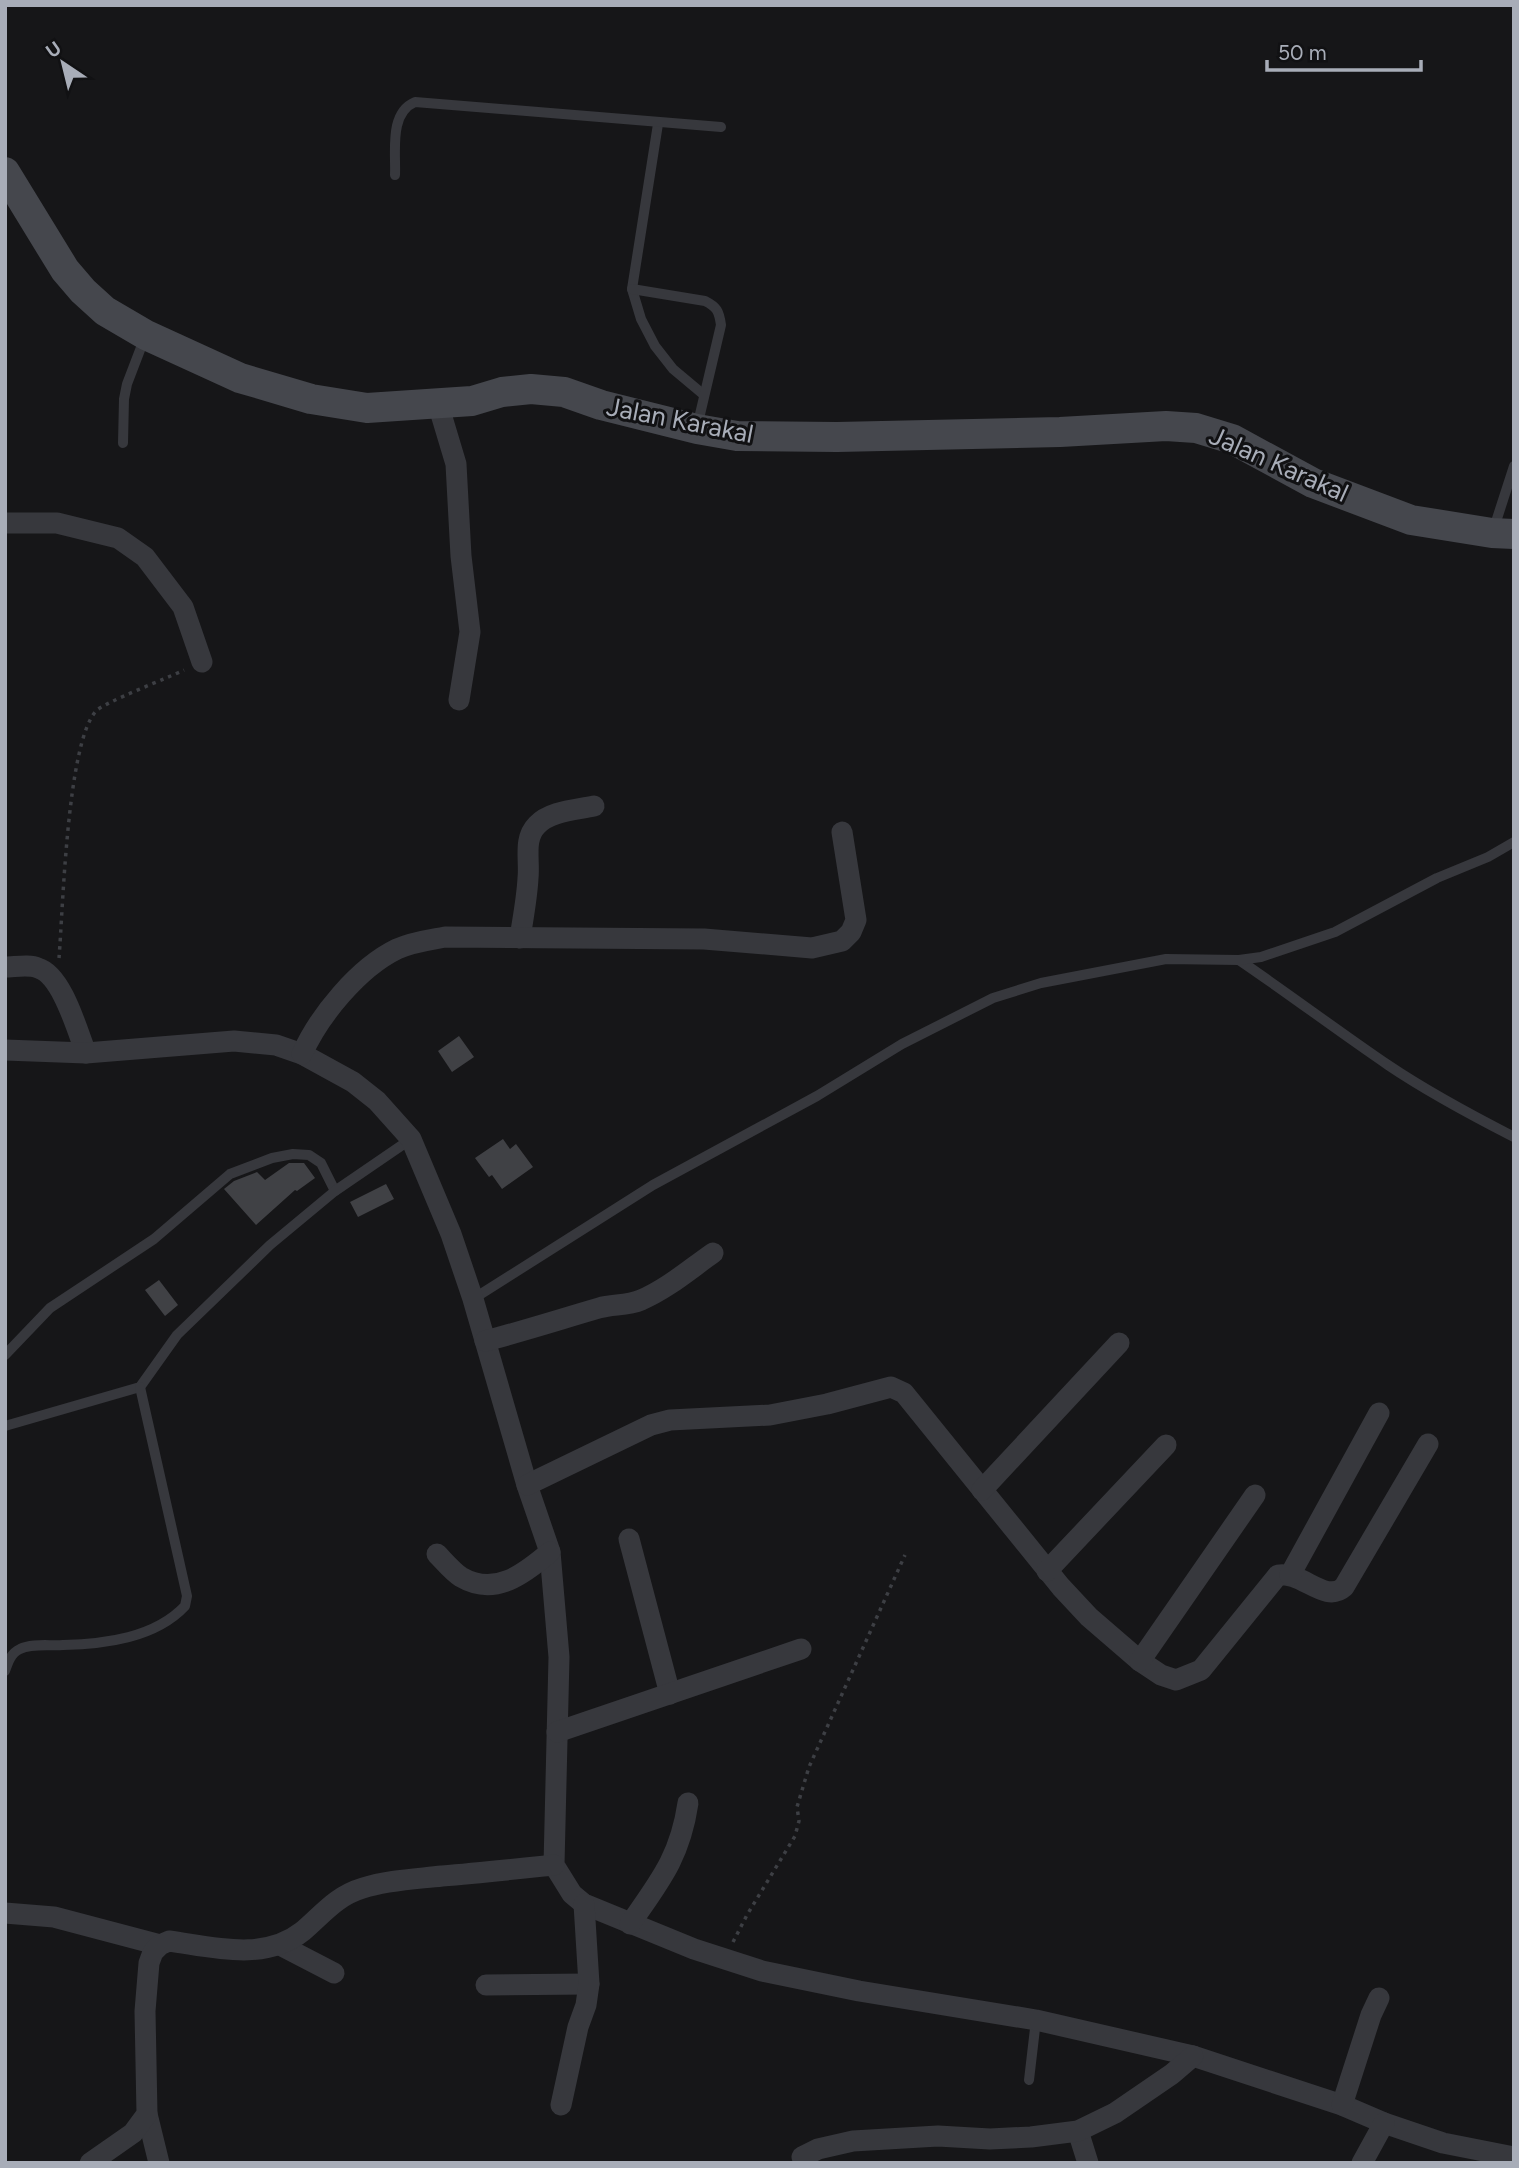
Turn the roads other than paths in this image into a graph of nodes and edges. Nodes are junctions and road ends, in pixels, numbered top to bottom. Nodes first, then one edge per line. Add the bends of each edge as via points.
1 (658, 124) junction
2 (721, 127) dead end
3 (5, 172) edge
4 (395, 175) dead end
5 (632, 289) junction
6 (146, 334) junction
7 (704, 395) junction
8 (438, 404) junction
9 (697, 429) junction
10 (123, 443) dead end
11 (1514, 466) edge
12 (5, 523) edge
13 (1503, 534) edge
14 (202, 662) road end
15 (460, 700) dead end
16 (594, 806) dead end
17 (842, 832) dead end
18 (1514, 842) edge
19 (520, 938) junction
20 (1239, 960) junction
21 (5, 968) edge
22 (5, 1049) edge
23 (86, 1053) junction
24 (302, 1054) junction
25 (1514, 1137) edge
26 (411, 1139) junction
27 (335, 1191) junction
28 (713, 1253) dead end
29 (473, 1299) junction
30 (485, 1341) junction
31 (1119, 1343) dead end
32 (5, 1355) edge
33 (140, 1387) junction
34 (1380, 1413) dead end
35 (5, 1426) edge
36 (1428, 1444) dead end
37 (1166, 1445) dead end
38 (527, 1485) junction
39 (982, 1490) junction
40 (1255, 1495) dead end
41 (629, 1539) dead end
42 (550, 1552) junction
43 (437, 1554) dead end
44 (1047, 1571) junction
45 (1290, 1575) junction
46 (801, 1649) dead end
47 (8, 1654) edge
48 (1140, 1661) junction
49 (5, 1671) edge
50 (670, 1694) junction
51 (558, 1732) junction
52 (688, 1804) dead end
53 (554, 1865) junction
54 (584, 1904) junction
55 (5, 1913) edge
56 (631, 1924) junction
57 (160, 1945) junction
58 (279, 1945) junction
59 (334, 1973) dead end
60 (589, 1984) junction
61 (486, 1985) dead end
62 (1379, 1998) dead end
63 (1036, 2020) junction
64 (1193, 2056) junction
65 (1030, 2080) dead end
66 (561, 2105) dead end
67 (1342, 2105) junction
68 (147, 2114) junction
69 (1384, 2123) junction
70 (1078, 2130) junction
71 (802, 2157) dead end
72 (1514, 2157) edge
73 (90, 2163) edge
74 (159, 2163) edge
75 (1087, 2163) edge
76 (1362, 2163) edge

1 - 2 lane
1 - 4 lane via 415,102 401,111
1 - 5 lane
3 - 6 main road, Jalan Karakal via 65,270 83,291 105,311
5 - 7 lane via 641,319 656,345 673,369
5 - 7 lane via 705,301 719,312 721,324
6 - 8 main road, Jalan Karakal via 240,377 311,399 367,408
6 - 10 lane via 127,384
7 - 9 lane
8 - 9 main road, Jalan Karakal via 502,392 564,392
8 - 15 street via 456,464 470,632
9 - 13 main road, Jalan Karakal via 737,436 837,437 1196,428 1232,439 1313,483 1411,520
11 - 13 lane
12 - 14 street via 57,523 118,538 145,557 183,607
16 - 19 street via 549,816 531,834
17 - 19 street via 856,920 842,941 812,948 704,939
18 - 20 lane via 1335,932
19 - 24 street via 445,937 398,948 344,992 325,1013
20 - 25 lane via 1389,1066
20 - 29 lane via 1166,959 993,998 902,1044 653,1185
21 - 23 street via 36,966 57,982
22 - 23 street
23 - 24 street via 234,1041 276,1045
24 - 26 street via 353,1082
26 - 27 lane
26 - 29 street
27 - 32 lane via 321,1163 309,1156 272,1158 230,1174 154,1239 50,1308
27 - 33 lane via 177,1335
28 - 30 street via 640,1300
29 - 30 street
30 - 38 street
31 - 39 street
33 - 35 lane
33 - 47 lane via 187,1596 185,1606 154,1628 129,1637 95,1645 33,1646
34 - 45 street
36 - 45 street via 1344,1587 1331,1593
37 - 44 street
38 - 39 street via 651,1425 770,1415 891,1387 904,1393
38 - 42 street
39 - 44 street
40 - 48 street
41 - 50 street
42 - 43 street via 526,1573 492,1586 460,1576
42 - 51 street via 559,1657
44 - 48 street via 1089,1617
45 - 48 street via 1278,1575 1269,1584 1201,1670 1176,1680
46 - 50 street
47 - 49 lane
50 - 51 street
51 - 53 street
52 - 56 street via 675,1856
53 - 54 street
53 - 58 street via 363,1888 339,1898 297,1936
54 - 56 street
54 - 60 street
55 - 57 street via 54,1917
56 - 63 street via 762,1971 859,1992
57 - 58 street via 169,1941 258,1950
57 - 68 street via 149,1963 145,2011
58 - 59 street
60 - 61 street
60 - 66 street
62 - 67 street
63 - 64 street
63 - 65 lane
64 - 67 street
64 - 70 street via 1115,2113
67 - 69 street
68 - 73 street via 134,2133
68 - 74 street
69 - 72 street via 1443,2143
69 - 76 street
70 - 71 street via 1031,2137 853,2141
70 - 75 street

